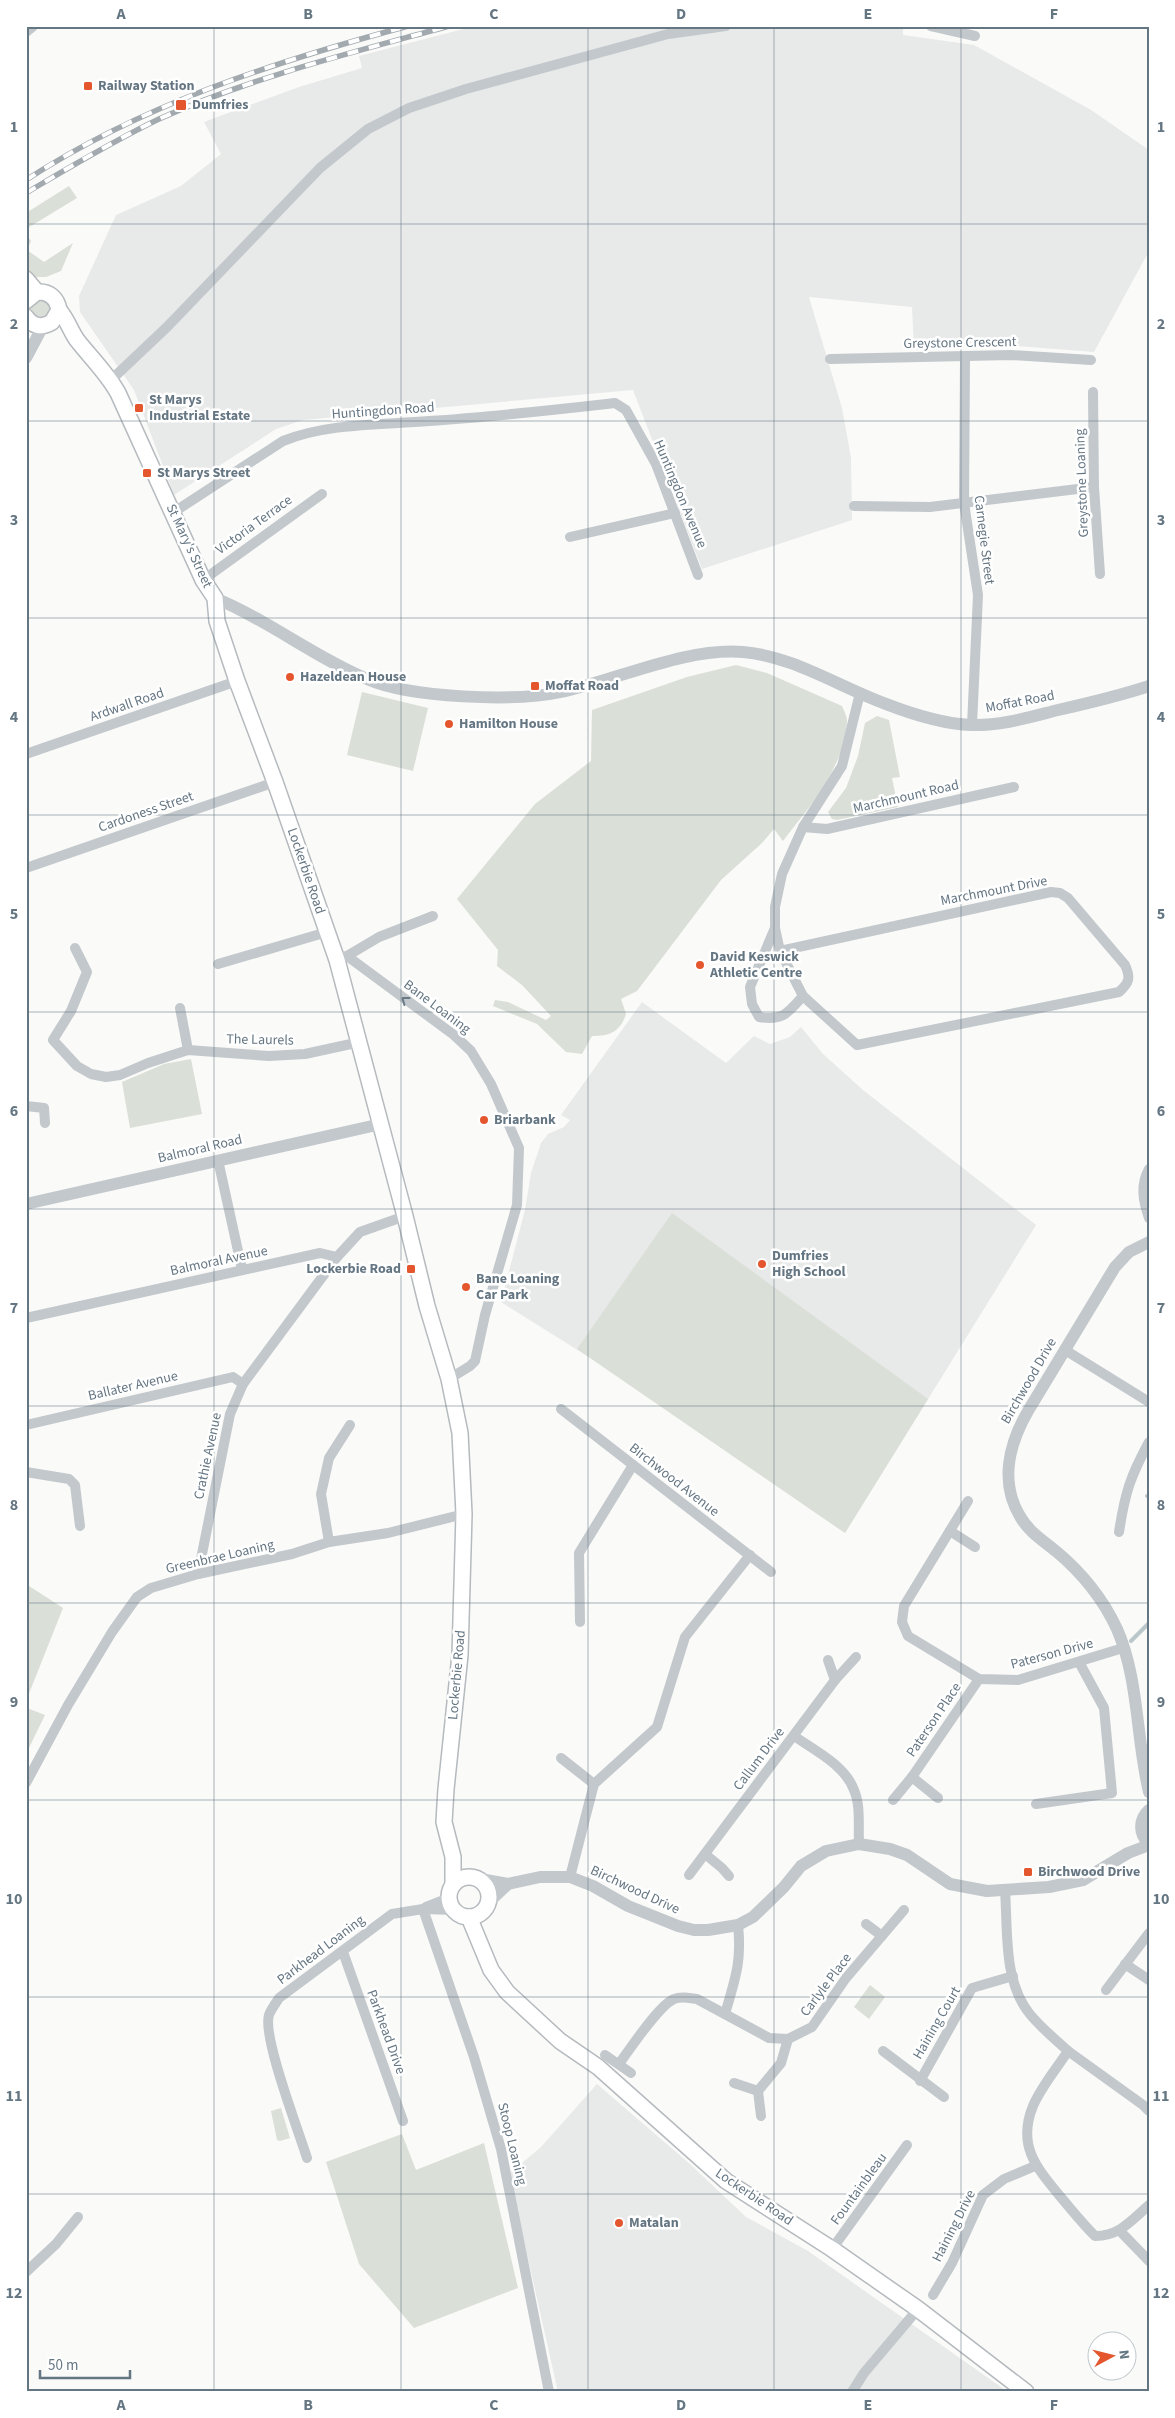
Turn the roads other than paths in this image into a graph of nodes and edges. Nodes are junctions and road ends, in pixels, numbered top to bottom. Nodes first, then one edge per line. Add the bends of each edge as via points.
1 (32, 26) edge
2 (726, 26) edge
3 (930, 26) edge
4 (26, 31) edge
5 (975, 36) dead end
6 (26, 279) edge
7 (32, 297) edge
8 (59, 310) junction
9 (26, 317) edge
10 (46, 326) junction
11 (76, 338) junction
12 (26, 358) edge
13 (965, 358) junction
14 (830, 360) dead end
15 (1091, 360) dead end
16 (110, 380) junction
17 (1093, 392) dead end
18 (615, 403) joint
19 (1094, 487) junction
20 (322, 494) dead end
21 (964, 503) junction
22 (854, 506) dead end
23 (174, 512) junction
24 (675, 513) junction
25 (570, 537) dead end
26 (1100, 574) dead end
27 (698, 575) dead end
28 (203, 580) junction
29 (215, 598) junction
30 (237, 681) junction
31 (1149, 686) edge
32 (860, 693) junction
33 (972, 725) junction
34 (26, 754) edge
35 (275, 782) junction
36 (1014, 787) dead end
37 (803, 827) junction
38 (26, 868) edge
39 (432, 916) dead end
40 (775, 928) junction
41 (327, 932) junction
42 (75, 948) dead end
43 (780, 951) junction
44 (342, 958) junction
45 (218, 964) dead end
46 (802, 996) junction
47 (180, 1008) dead end
48 (360, 1042) junction
49 (188, 1050) junction
50 (26, 1106) edge
51 (44, 1123) dead end
52 (381, 1124) junction
53 (218, 1160) junction
54 (1149, 1169) edge
55 (26, 1204) edge
56 (406, 1216) junction
57 (1149, 1218) edge
58 (1149, 1242) edge
59 (337, 1257) junction
60 (242, 1269) junction
61 (26, 1318) edge
62 (1065, 1350) junction
63 (449, 1379) junction
64 (244, 1384) junction
65 (1149, 1402) edge
66 (561, 1409) dead end
67 (26, 1425) edge
68 (350, 1425) dead end
69 (1149, 1442) edge
70 (633, 1465) junction
71 (26, 1472) edge
72 (968, 1501) dead end
73 (464, 1514) junction
74 (80, 1526) dead end
75 (950, 1531) junction
76 (1119, 1532) dead end
77 (329, 1542) junction
78 (975, 1547) dead end
79 (750, 1555) junction
80 (771, 1572) dead end
81 (198, 1574) junction
82 (580, 1622) dead end
83 (1123, 1648) junction
84 (856, 1658) dead end
85 (828, 1660) dead end
86 (1079, 1662) junction
87 (979, 1679) junction
88 (835, 1680) junction
89 (794, 1736) junction
90 (561, 1758) dead end
91 (912, 1777) junction
92 (26, 1783) edge
93 (594, 1784) junction
94 (1149, 1792) edge
95 (938, 1798) dead end
96 (893, 1800) dead end
97 (1036, 1804) dead end
98 (1149, 1810) edge
99 (859, 1844) junction
100 (1149, 1845) edge
101 (705, 1854) junction
102 (453, 1857) junction
103 (689, 1875) dead end
104 (729, 1876) dead end
105 (570, 1877) junction
106 (477, 1878) junction
107 (508, 1884) junction
108 (1005, 1891) junction
109 (452, 1897) junction
110 (423, 1909) junction
111 (904, 1910) dead end
112 (479, 1911) junction
113 (866, 1924) dead end
114 (738, 1925) junction
115 (1149, 1933) edge
116 (882, 1936) junction
117 (343, 1952) junction
118 (1125, 1964) junction
119 (1013, 1976) junction
120 (1149, 1980) edge
121 (1106, 1990) dead end
122 (725, 2014) junction
123 (788, 2039) junction
124 (1068, 2051) junction
125 (882, 2052) dead end
126 (606, 2055) dead end
127 (619, 2064) junction
128 (631, 2073) dead end
129 (920, 2081) junction
130 (734, 2083) dead end
131 (758, 2091) junction
132 (944, 2097) dead end
133 (1147, 2104) edge
134 (761, 2116) dead end
135 (403, 2121) dead end
136 (907, 2145) dead end
137 (307, 2158) dead end
138 (1035, 2166) junction
139 (1149, 2206) edge
140 (78, 2217) dead end
141 (1120, 2231) junction
142 (832, 2249) junction
143 (1149, 2261) edge
144 (26, 2272) edge
145 (933, 2295) dead end
146 (918, 2309) junction
147 (549, 2392) edge
148 (852, 2392) edge
149 (1026, 2392) edge

1 - 4 street
2 - 16 street via 668,34 466,89 409,108 368,129 320,168
3 - 5 street
6 - 7 main road
7 - 8 main road, St Mary's Street via 53,296
8 - 10 main road via 56,319
8 - 11 main road, St Mary's Street
9 - 10 main road, St Mary's Street via 32,324
10 - 11 main road, St Mary's Street
10 - 12 street
11 - 16 main road, St Mary's Street
13 - 14 street, Greystone Crescent
13 - 15 street, Greystone Crescent via 1011,355
13 - 21 street, Carnegie Street
16 - 23 main road, St Mary's Street
17 - 19 street, Greystone Loaning
18 - 23 street, Huntingdon Road via 299,435 283,441
18 - 24 street, Huntingdon Avenue via 626,410 656,464
19 - 21 street
19 - 26 street, Greystone Loaning
20 - 28 street, Victoria Terrace
21 - 22 street via 930,507
21 - 33 street, Carnegie Street via 978,595
23 - 28 main road, St Mary's Street
24 - 25 street
24 - 27 street, Huntingdon Avenue
28 - 29 main road, St Mary's Street
29 - 30 main road, Lockerbie Road via 217,622
29 - 32 street, Moffat Road via 360,676 410,691 496,697 560,692 679,660 715,652 739,651 762,654
30 - 34 street, Ardwall Road
30 - 35 main road, Lockerbie Road
31 - 33 street, Moffat Road via 1011,722
32 - 33 street, Moffat Road via 944,722
32 - 37 street via 842,766
35 - 38 street, Cardoness Street
35 - 41 main road, Lockerbie Road
36 - 37 street, Marchmount Road via 827,829
37 - 40 street via 782,874 775,907
39 - 44 street via 379,937
40 - 43 street
40 - 46 street via 750,987 752,1004 759,1017 773,1020 788,1013
41 - 44 main road, Lockerbie Road
41 - 45 street
42 - 49 street, The Laurels via 87,972 71,1011 53,1040 77,1066 106,1078
43 - 46 street
43 - 46 street, Marchmount Drive via 1060,892 1130,974 1128,983 1119,992 857,1045
44 - 48 main road, Lockerbie Road
63 -> 44 street, Bane Loaning via 475,1361 517,1205 519,1148 491,1084 471,1051 454,1035
47 - 49 street
48 - 49 street, The Laurels via 305,1054 269,1056
48 - 52 main road, Lockerbie Road
50 - 51 street via 44,1108
52 - 53 street, Balmoral Road
52 - 56 main road, Lockerbie Road
53 - 55 street, Balmoral Road
53 - 60 street
54 - 57 street via 1142,1188
56 - 59 street via 360,1232
56 - 63 main road, Lockerbie Road via 427,1306
58 - 62 street, Birchwood Drive via 1129,1252 1115,1267
59 - 60 street, Balmoral Avenue via 320,1253
59 - 64 street, Crathie Avenue
60 - 61 street, Balmoral Avenue
62 - 65 street
62 - 83 street, Birchwood Drive via 1015,1433 1008,1476 1012,1497 1021,1518 1035,1535 1092,1587 1117,1629
63 - 73 main road, Lockerbie Road via 460,1433
64 - 67 street, Ballater Avenue via 233,1377
64 - 81 street, Crathie Avenue via 230,1414
66 - 70 street, Birchwood Avenue
68 - 77 street via 329,1458 321,1494
69 - 76 street via 1132,1472
70 - 79 street, Birchwood Avenue
70 - 82 street via 579,1553
71 - 74 street via 69,1479 75,1485
72 - 75 street, Paterson Drive
73 - 77 street, Greenbrae Loaning
73 - 102 main road, Lockerbie Road via 460,1655 444,1822
75 - 78 street
75 - 87 street, Paterson Drive via 904,1606 902,1622 908,1636
77 - 81 street, Greenbrae Loaning via 292,1554
79 - 80 street, Birchwood Avenue
79 - 93 street via 685,1636 657,1727
81 - 92 street, Greenbrae Loaning via 151,1588 137,1598 97,1656
83 - 86 street, Paterson Drive
83 - 94 street, Birchwood Drive
84 - 88 street, Callum Drive
85 - 88 street
86 - 87 street, Paterson Drive via 1018,1680
86 - 97 street via 1104,1708 1112,1793
87 - 91 street, Paterson Place
88 - 89 street, Callum Drive
89 - 99 street via 848,1778 858,1806
89 - 101 street, Callum Drive
90 - 93 street
91 - 95 street, Paterson Place
91 - 96 street, Paterson Place
93 - 105 street
98 - 100 street via 1141,1825
99 - 108 street, Birchwood Drive via 907,1855 950,1884
99 - 114 street, Birchwood Drive via 826,1851 801,1866 763,1909
100 - 108 street, Birchwood Drive via 1128,1853 1083,1880
101 - 103 street, Callum Drive
101 - 104 street
102 - 106 main road
102 - 109 main road, Lockerbie Road
105 - 107 street via 540,1877
105 - 114 street, Birchwood Drive via 678,1926 708,1930
106 - 107 street
106 - 109 main road via 462,1878
106 - 112 main road, Lockerbie Road via 488,1890
107 - 112 street
108 - 119 street
109 - 110 street, Parkhead Loaning
109 - 112 main road
110 - 117 street, Parkhead Loaning via 392,1914
110 - 147 street, Stoop Loaning via 474,2056 501,2149
111 - 116 street, Carlyle Place
112 - 142 main road, Lockerbie Road via 491,1970 507,1992 560,2041 598,2067 726,2181
113 - 116 street
114 - 122 street via 739,1965
115 - 118 street
116 - 123 street, Carlyle Place via 846,1978 812,2027
117 - 135 street, Parkhead Drive
117 - 137 street, Parkhead Loaning via 279,1998 269,2015 268,2030
118 - 120 street
118 - 121 street
119 - 124 street via 1029,2013
119 - 129 street, Haining Court via 972,1988
122 - 123 street via 769,2038
122 - 127 street via 697,1999 674,1999 663,2006
123 - 131 street via 781,2063
124 - 133 street
124 - 138 street via 1033,2104 1027,2122 1030,2153
125 - 129 street, Haining Court
126 - 127 street
127 - 128 street
129 - 132 street, Haining Court
130 - 131 street
131 - 134 street
136 - 142 street, Fountainbleau
138 - 141 street via 1095,2236
138 - 145 street, Haining Drive via 1004,2178 983,2195 952,2264
139 - 141 street
140 - 144 street via 56,2244
141 - 143 street
142 - 146 main road, Lockerbie Road
146 - 148 street
146 - 149 main road, Lockerbie Road

